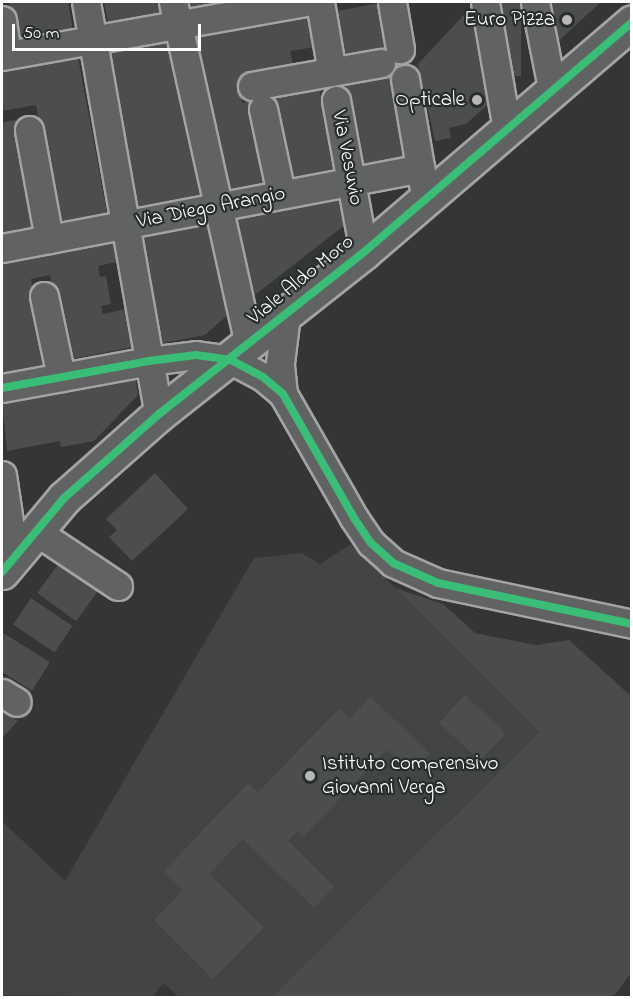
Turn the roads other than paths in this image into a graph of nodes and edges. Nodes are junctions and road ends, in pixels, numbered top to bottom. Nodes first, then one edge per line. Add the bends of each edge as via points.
1 (86, 2) edge
2 (304, 2) edge
3 (320, 2) edge
4 (392, 2) edge
5 (485, 2) edge
6 (535, 2) edge
7 (242, 7) edge
8 (176, 13) edge
9 (2, 20) edge
10 (632, 22) edge
11 (93, 39) junction
12 (4, 55) edge
13 (332, 72) junction
14 (405, 79) dead end
15 (553, 93) junction
16 (336, 100) dead end
17 (29, 130) dead end
18 (507, 130) junction
19 (351, 181) junction
20 (422, 183) junction
21 (281, 194) junction
22 (218, 206) junction
23 (126, 224) junction
24 (49, 239) junction
25 (2, 248) edge
26 (364, 252) junction
27 (44, 296) dead end
28 (286, 315) junction
29 (240, 353) junction
30 (149, 361) junction
31 (61, 377) junction
32 (2, 388) edge
33 (283, 394) junction
34 (159, 414) junction
35 (2, 475) edge
36 (34, 530) junction
37 (8, 563) edge
38 (118, 586) dead end
39 (632, 624) edge

1 - 11 street
2 - 7 street
3 - 13 street
4 - 13 street via 390,56
5 - 18 street
6 - 15 street
7 - 8 street
8 - 11 street
8 - 22 street
9 - 12 street
10 - 15 street, Viale Aldo Moro
11 - 12 street
11 - 23 street
13 - 21 street via 258,98
14 - 20 street
15 - 18 street, Viale Aldo Moro
16 - 19 street, Via Vesuvio
17 - 24 street
18 - 20 street, Viale Aldo Moro
19 - 20 street, Via Diego Arangio
19 - 21 street, Via Diego Arangio
19 - 26 street, Via Vesuvio
20 - 26 street, Viale Aldo Moro
21 - 22 street, Via Diego Arangio
22 - 23 street, Via Diego Arangio
22 - 29 street
23 - 24 street, Via Diego Arangio
23 - 30 street
24 - 25 street, Via Diego Arangio
26 - 28 street, Viale Aldo Moro
27 - 31 street
28 - 29 street, Viale Aldo Moro
28 - 33 street via 280,363
29 - 30 street
29 - 33 street
29 - 34 street, Viale Aldo Moro
30 - 31 street
30 - 34 street
31 - 32 street
33 - 39 street via 371,543 393,563 438,583
34 - 36 street, Viale Aldo Moro via 64,498
35 - 37 street
36 - 37 street, Viale Aldo Moro
36 - 38 street

